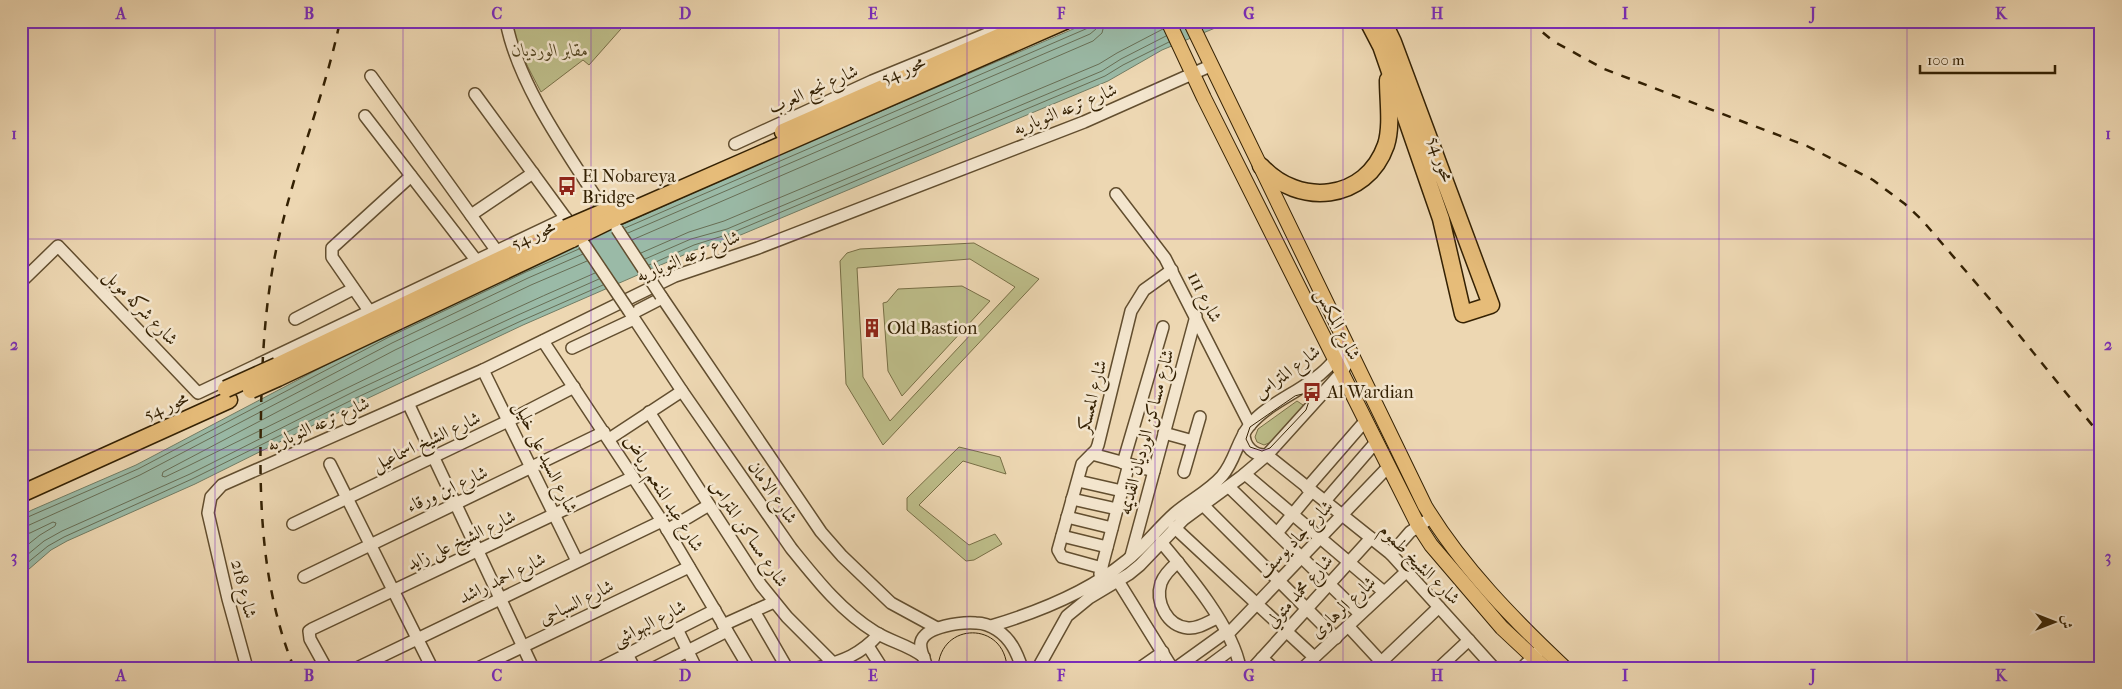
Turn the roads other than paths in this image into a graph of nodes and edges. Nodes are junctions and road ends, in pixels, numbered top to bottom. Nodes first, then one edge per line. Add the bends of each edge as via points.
1 (506, 21) edge
2 (1018, 21) edge
3 (1035, 21) edge
4 (1066, 21) edge
5 (1168, 21) edge
6 (1190, 21) edge
7 (1374, 22) edge
8 (1210, 66) junction
9 (1388, 66) junction
10 (1192, 74) junction
11 (371, 76) dead end
12 (475, 94) dead end
13 (366, 116) dead end
14 (735, 144) dead end
15 (1260, 166) junction
16 (532, 173) junction
17 (411, 176) junction
18 (1116, 194) dead end
19 (471, 215) junction
20 (617, 218) junction
21 (572, 232) junction
22 (496, 250) junction
23 (1305, 256) junction
24 (476, 260) junction
25 (1287, 266) junction
26 (1172, 270) junction
27 (21, 282) edge
28 (353, 289) junction
29 (662, 297) junction
30 (370, 312) junction
31 (632, 315) junction
32 (1196, 316) junction
33 (295, 319) dead end
34 (1163, 327) dead end
35 (543, 341) junction
36 (572, 348) dead end
37 (1350, 348) junction
38 (1334, 359) junction
39 (483, 370) junction
40 (1342, 372) junction
41 (574, 387) junction
42 (682, 391) junction
43 (228, 395) junction
44 (408, 403) junction
45 (649, 412) junction
46 (1200, 417) dead end
47 (1366, 420) junction
48 (508, 421) junction
49 (1247, 429) junction
50 (1164, 433) junction
51 (607, 436) junction
52 (1193, 441) junction
53 (1376, 442) junction
54 (1092, 454) junction
55 (1267, 455) junction
56 (434, 456) junction
57 (330, 464) dead end
58 (1126, 464) junction
59 (1388, 467) junction
60 (532, 468) junction
61 (1154, 471) junction
62 (1184, 472) dead end
63 (1245, 474) junction
64 (633, 477) junction
65 (1078, 481) junction
66 (21, 482) edge
67 (1228, 487) junction
68 (1310, 489) junction
69 (1122, 491) junction
70 (21, 494) edge
71 (347, 498) junction
72 (1072, 499) junction
73 (1325, 501) junction
74 (456, 504) junction
75 (709, 505) junction
76 (1203, 505) junction
77 (1117, 509) junction
78 (1292, 514) junction
79 (555, 515) junction
80 (1342, 515) junction
81 (1067, 517) junction
82 (1432, 517) junction
83 (209, 519) joint
84 (292, 524) dead end
85 (664, 526) junction
86 (1418, 526) junction
87 (1174, 527) junction
88 (1112, 528) junction
89 (1277, 533) junction
90 (1062, 536) junction
91 (1320, 538) junction
92 (1370, 538) junction
93 (1160, 542) junction
94 (371, 545) junction
95 (1107, 547) junction
96 (478, 551) junction
97 (1391, 554) junction
98 (1131, 557) junction
99 (1302, 557) junction
100 (577, 561) junction
101 (1178, 562) junction
102 (1348, 562) junction
103 (689, 567) junction
104 (1102, 568) junction
105 (1407, 571) junction
106 (304, 577) dead end
107 (1098, 580) junction
108 (1118, 581) junction
109 (1279, 581) junction
110 (1329, 584) junction
111 (394, 591) junction
112 (1384, 592) junction
113 (500, 598) junction
114 (1064, 599) junction
115 (774, 602) junction
116 (1257, 604) junction
117 (1307, 608) junction
118 (1439, 608) junction
119 (715, 610) junction
120 (1073, 610) junction
121 (754, 611) junction
122 (1360, 614) junction
123 (1217, 618) junction
124 (991, 626) junction
125 (1348, 626) junction
126 (725, 628) junction
127 (937, 628) junction
128 (677, 629) junction
129 (1286, 631) junction
130 (878, 634) junction
131 (1226, 634) junction
132 (417, 638) junction
133 (1336, 638) junction
134 (1469, 640) junction
135 (523, 646) junction
136 (868, 646) junction
137 (1233, 648) junction
138 (688, 650) junction
139 (1163, 652) junction
140 (1538, 652) junction
141 (627, 654) junction
142 (1314, 657) junction
143 (1262, 658) junction
144 (925, 662) edge
145 (834, 663) junction
146 (1381, 666) edge
147 (247, 668) edge
148 (326, 668) edge
149 (357, 668) edge
150 (432, 668) edge
151 (478, 668) edge
152 (533, 668) edge
153 (600, 668) edge
154 (634, 668) edge
155 (654, 668) edge
156 (696, 668) edge
157 (749, 668) edge
158 (787, 668) edge
159 (818, 668) edge
160 (882, 668) edge
161 (1022, 668) edge
162 (1038, 668) edge
163 (1140, 668) edge
164 (1172, 668) edge
165 (1176, 668) edge
166 (1206, 668) edge
167 (1240, 668) edge
168 (1253, 668) edge
169 (1273, 668) edge
170 (1303, 668) edge
171 (1439, 668) edge
172 (1494, 668) edge
173 (1522, 668) edge
174 (1545, 668) edge
175 (1565, 668) edge

1 - 20 street, شارع الامان via 516,58 528,84 558,136
2 - 14 street, شارع نجع العرب
3 - 20 highway, محور 54
4 - 20 highway, محور 54
5 - 10 main road, شارع المكس
6 - 8 main road, شارع المكس
7 - 9 highway, محور 54
7 - 9 highway, محور 54 via 1393,42 1491,305 1463,314 1441,219
8 - 10 street, شارع ترعه النوباريه
8 - 15 main road, شارع المكس
9 - 15 highway via 1388,135 1376,164 1361,180 1342,190 1310,193 1281,184
10 - 25 main road, شارع المكس
10 - 35 street, شارع ترعه النوباريه via 1084,122 758,248 675,276
11 - 19 street
12 - 16 street, شارع الامان
13 - 17 street
15 - 23 main road, شارع المكس
16 - 19 street
16 - 21 street, شارع الامان
17 - 24 street
17 - 28 street via 332,248 332,257
18 - 26 street, شارع 111
19 - 22 street
20 - 21 highway, محور 54, bridge
20 - 29 street, شارع الامان, bridge
21 - 22 street
21 - 31 street, شارع الامان, bridge
21 - 43 highway, محور 54, bridge
22 - 24 street
23 - 25 main road
23 - 37 main road, شارع المكس
24 - 30 street
25 - 38 main road, شارع المكس
26 - 32 street, شارع 111
26 - 54 street, شارع المعسكر via 1144,290 1131,311 1098,444
27 - 30 street, شارع شركه موبل via 58,246 198,393
28 - 30 street
28 - 33 street
29 - 31 street
29 - 127 street, شارع الامان via 822,532 891,603
31 - 36 street
31 - 42 street, شارع الامان
32 - 49 street, شارع 111
32 - 50 street, شارع مساكن الورديان القديمه
34 - 58 street
35 - 39 street, شارع ترعه النوباريه
35 - 41 street, شارع عبد المنعم رياض
37 - 38 street, شارع المتراس
37 - 40 street, شارع المتراس via 1349,360
37 - 82 main road, شارع المكس
38 - 40 main road, شارع المكس
38 - 49 street, شارع المتراس via 1318,376 1263,413
39 - 44 street, شارع ترعه النوباريه
39 - 48 street, شارع السيد على خليل
40 - 47 main road, شارع المكس
40 - 55 street, شارع المتراس
41 - 48 street, شارع الشيخ اسماعيل
41 - 51 street, شارع عبد المنعم رياض
42 - 45 street, شارع ابن ورقاء
42 - 130 street, شارع الامان via 810,572 845,610
43 - 66 highway, محور 54
43 - 70 highway, محور 54
44 - 56 street
44 - 83 street, شارع ترعه النوباريه via 222,485 211,497
45 - 51 street, شارع ابن ورقاء
45 - 75 street, شارع مساكن المتراس
46 - 52 street
47 - 53 main road, شارع المكس
47 - 68 street
48 - 56 street, شارع الشيخ اسماعيل
48 - 60 street, شارع السيد على خليل
49 - 55 street, شارع 111 via 1244,440 1250,450
49 - 98 street, شارع المتراس via 1224,474 1175,513
50 - 52 street
50 - 61 street, شارع مساكن الورديان القديمه
51 - 60 street, شارع ابن ورقاء
51 - 64 street, شارع عبد المنعم رياض
52 - 62 street
53 - 59 main road, شارع المكس
53 - 73 street
54 - 58 street
54 - 65 street, شارع المعسكر via 1084,460
55 - 63 street, شارع المتراس
55 - 68 street, شارع الشيخ طموم
56 - 71 street, شارع الشيخ اسماعيل
56 - 74 street
57 - 71 street
58 - 61 street
58 - 69 street
59 - 80 street, شارع جاد يوسف
59 - 86 main road, شارع المكس
60 - 74 street, شارع ابن ورقاء
60 - 79 street, شارع السيد على خليل
61 - 98 street, شارع مساكن الورديان القديمه
63 - 67 street, شارع المتراس
63 - 78 street
64 - 79 street, شارع الشيخ على زايد
64 - 85 street, شارع عبد المنعم رياض
65 - 69 street
65 - 72 street, شارع المعسكر
67 - 76 street, شارع المتراس
67 - 89 street
68 - 73 street, شارع الشيخ طموم
68 - 78 street
69 - 77 street
71 - 84 street, شارع الشيخ اسماعيل
71 - 94 street
72 - 77 street
72 - 81 street, شارع المعسكر
73 - 80 street, شارع الشيخ طموم
74 - 94 street, شارع ابن ورقاء
74 - 96 street
75 - 85 street, شارع احمد راشد
75 - 115 street, شارع مساكن المتراس
76 - 87 street, شارع المتراس
76 - 109 street
77 - 88 street
78 - 89 street
78 - 91 street
79 - 96 street, شارع الشيخ على زايد
79 - 100 street, شارع السيد على خليل
80 - 91 street, شارع جاد يوسف
80 - 92 street, شارع الشيخ طموم
81 - 88 street
81 - 90 street, شارع المعسكر
82 - 86 street
82 - 140 main road, شارع المكس
83 - 147 street, شارع 218
85 - 100 street, شارع احمد راشد
85 - 103 street, شارع عبد المنعم رياض
86 - 97 street
86 - 140 main road, شارع المكس via 1487,611
87 - 93 street, شارع المتراس
87 - 116 street
88 - 95 street
89 - 99 street
90 - 95 street
90 - 104 street, شارع المعسكر via 1059,555
91 - 99 street, شارع جاد يوسف
91 - 102 street
92 - 97 street, شارع الشيخ طموم
92 - 102 street, شارع محمد متولي
93 - 101 street
93 - 108 street, شارع المتراس via 1140,565
94 - 106 street, شارع ابن ورقاء
94 - 111 street
95 - 104 street
96 - 111 street, شارع الشيخ على زايد
96 - 113 street
97 - 105 street, شارع الشيخ طموم
98 - 107 street, شارع المتراس
99 - 109 street, شارع جاد يوسف
99 - 110 street
100 - 113 street, شارع احمد راشد
101 - 123 street
101 - 123 street via 1161,582 1160,602 1164,612 1174,622 1188,628
102 - 110 street, شارع محمد متولي
102 - 112 street
103 - 119 street, شارع عبد المنعم رياض
103 - 135 street, شارع السباحى
104 - 107 street
105 - 112 street, شارع الرهاوى
105 - 118 street, شارع الشيخ طموم
107 - 114 street, شارع المتراس
108 - 120 street, شارع المتراس
108 - 139 street
109 - 116 street, شارع جاد يوسف
109 - 117 street
110 - 117 street, شارع محمد متولي
110 - 122 street
111 - 132 street
111 - 148 street, شارع الشيخ على زايد via 309,631
112 - 122 street, شارع الرهاوى
113 - 132 street, شارع احمد راشد
113 - 135 street
114 - 120 street
114 - 124 street, شارع المتراس via 1023,617
115 - 121 street
115 - 145 street, شارع مساكن المتراس
116 - 129 street
116 - 131 street, شارع جاد يوسف
117 - 129 street, شارع محمد متولي
117 - 133 street
118 - 134 street, شارع الشيخ طموم
118 - 146 street
119 - 126 street, شارع عبد المنعم رياض
119 - 128 street, شارع البهواشى
120 - 162 street, شارع المتراس via 1062,622
121 - 126 street
121 - 158 street
122 - 125 street, شارع الرهاوى
123 - 131 street
124 - 127 street via 975,622
124 - 161 street via 1012,644
125 - 133 street, شارع الرهاوى
125 - 146 street
126 - 138 street
126 - 157 street, شارع عبد المنعم رياض
127 - 144 street via 922,638
128 - 138 street
128 - 141 street, شارع البهواشى
129 - 142 street
129 - 143 street, شارع محمد متولي
130 - 136 street
130 - 144 street, شارع الامان via 911,648
131 - 137 street
131 - 165 street, شارع جاد يوسف
132 - 149 street, شارع احمد راشد
132 - 150 street
133 - 142 street, شارع الرهاوى
134 - 171 street
134 - 172 street, شارع الشيخ طموم
135 - 151 street, شارع السباحى
135 - 152 street
136 - 145 street via 858,654
136 - 160 street
137 - 166 street
137 - 167 street
138 - 155 street
138 - 156 street
139 - 163 street
139 - 164 street
140 - 173 street
140 - 174 main road, شارع المكس
140 - 175 main road, شارع المكس
141 - 153 street, شارع البهواشى
141 - 154 street
142 - 170 street, شارع الرهاوى
143 - 168 street, شارع محمد متولي
143 - 169 street
145 - 159 street

